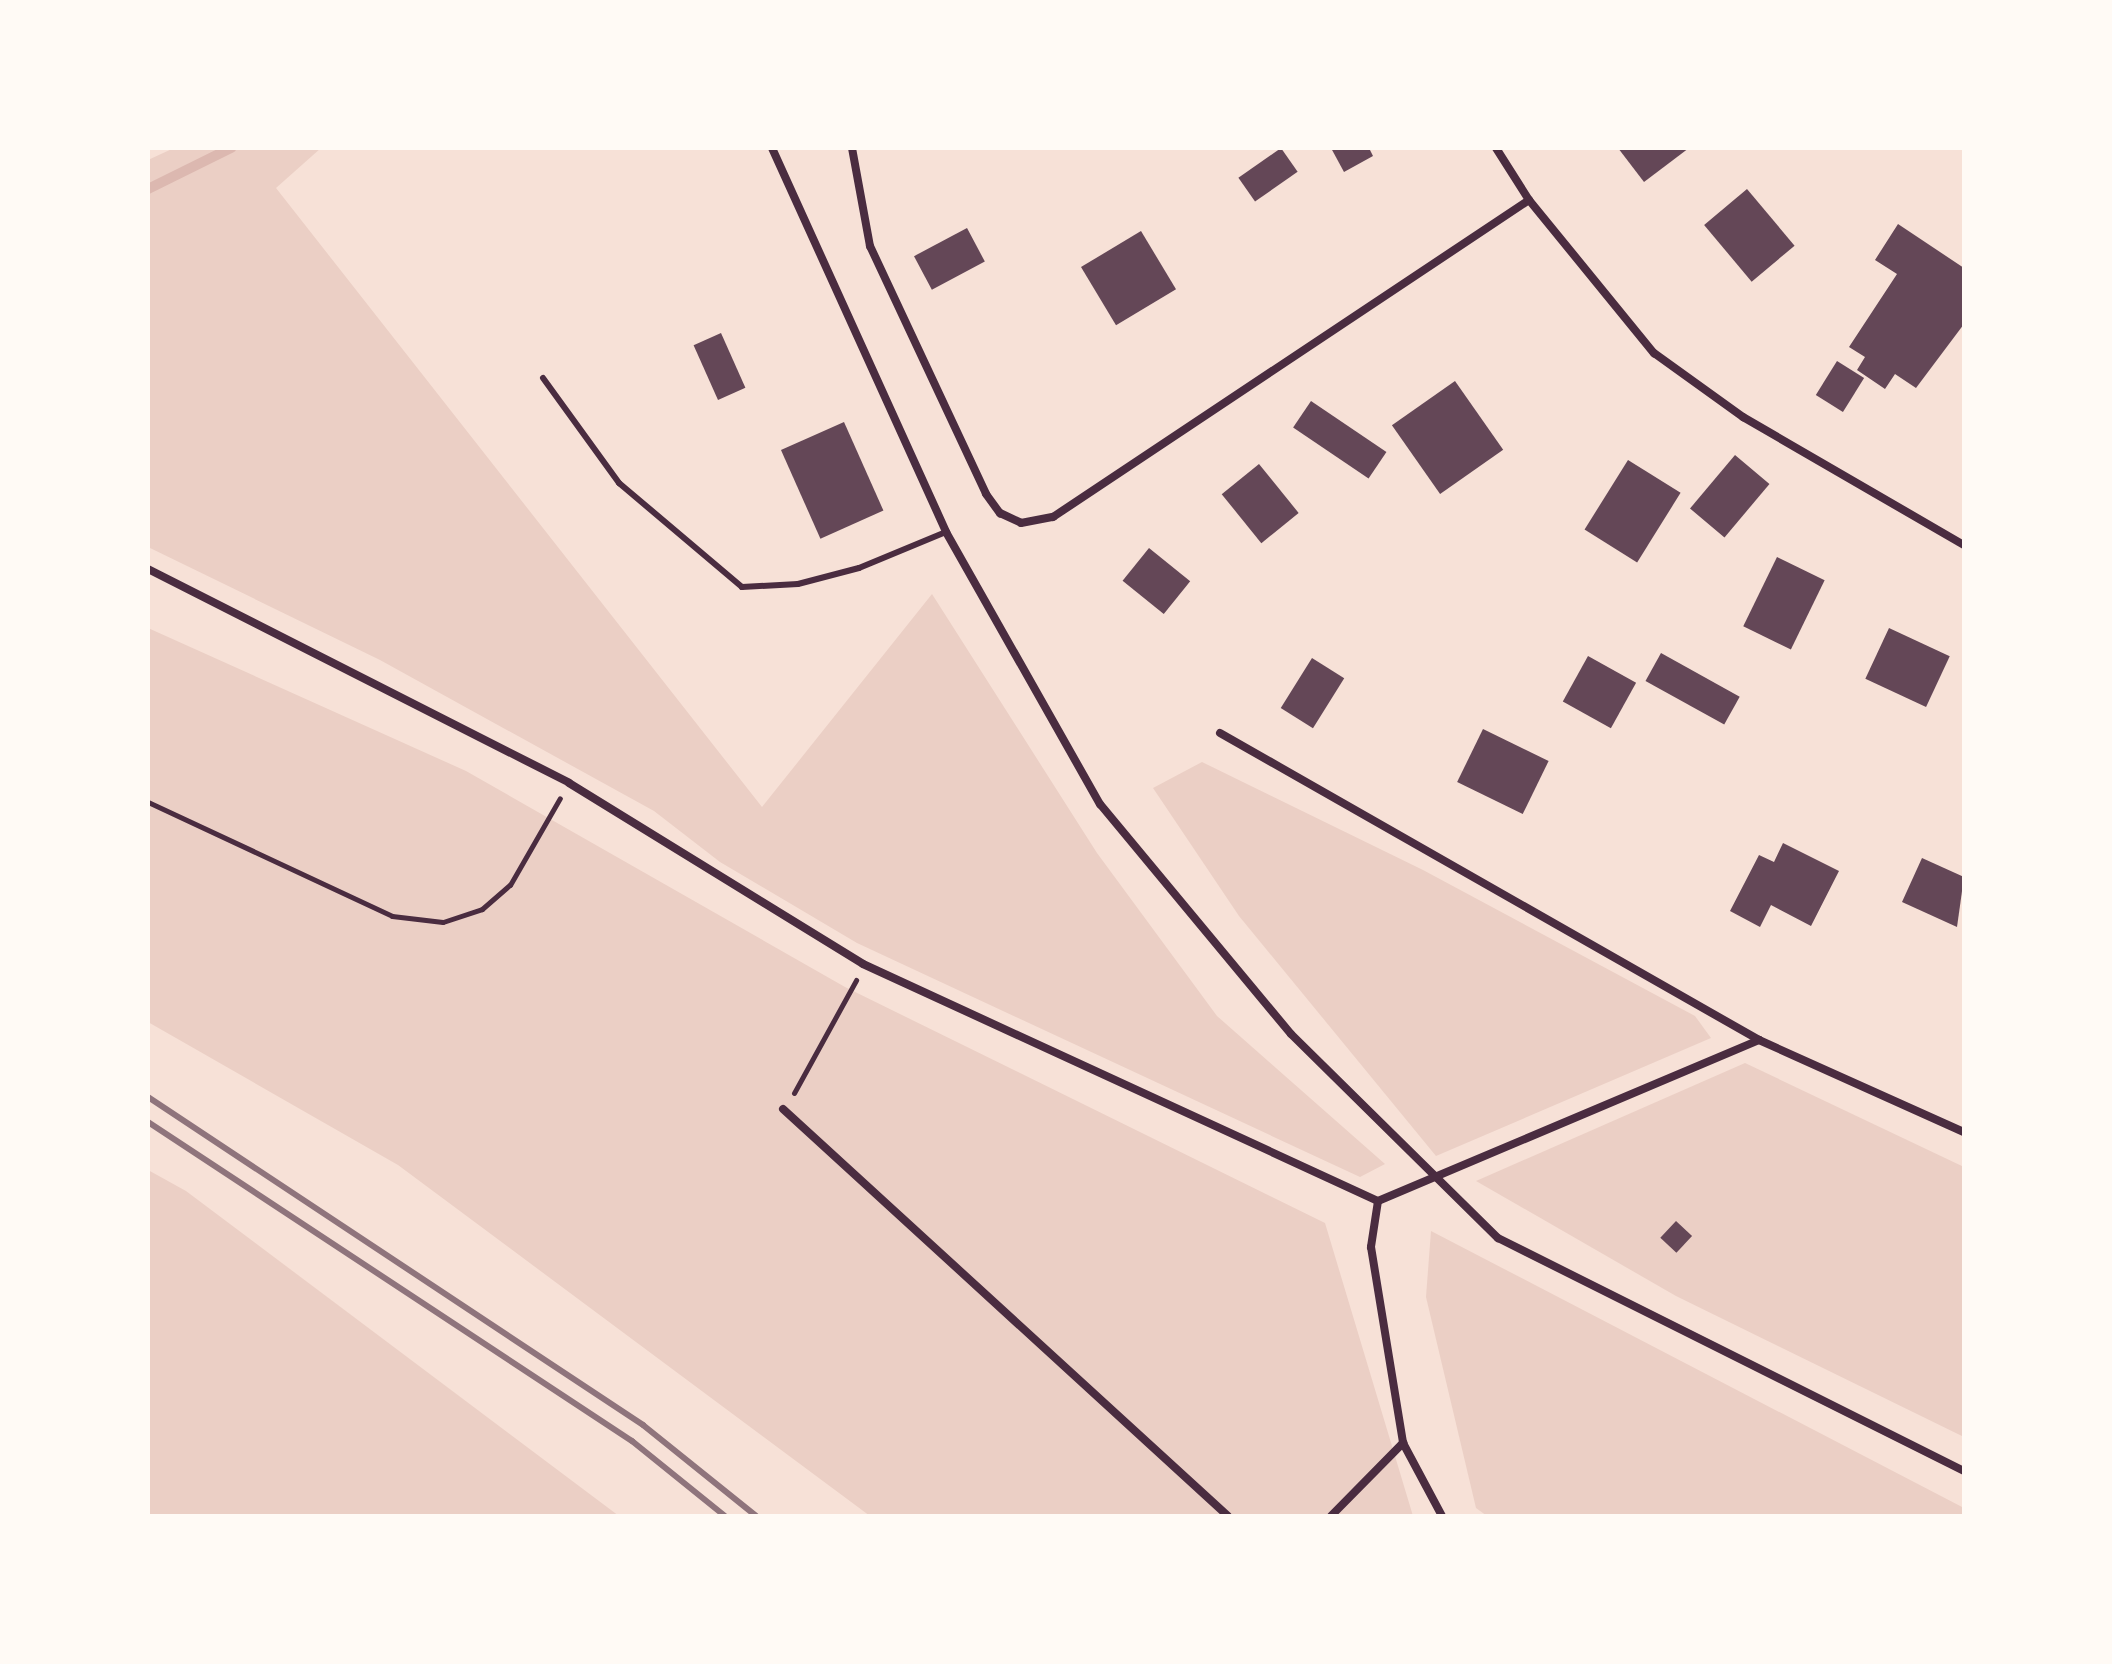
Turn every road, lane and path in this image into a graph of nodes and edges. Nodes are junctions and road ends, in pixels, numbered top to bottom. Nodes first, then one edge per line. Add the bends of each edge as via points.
1 (772, 148) edge
2 (852, 148) edge
3 (1496, 148) edge
4 (1529, 200) junction
5 (543, 378) dead end
6 (946, 532) junction
7 (1964, 545) edge
8 (148, 569) edge
9 (1220, 733) dead end
10 (569, 783) junction
11 (148, 802) edge
12 (863, 964) junction
13 (1759, 1040) junction
14 (783, 1109) joint
15 (1964, 1132) edge
16 (1430, 1174) junction
17 (1378, 1201) junction
18 (1403, 1443) junction
19 (1964, 1471) edge
20 (1228, 1516) edge
21 (1331, 1516) edge
22 (1442, 1516) edge

1 - 6 street
2 - 4 street via 870,246 1000,513 1032,524 1053,517
3 - 4 street
4 - 7 street via 1654,353 1743,417
5 - 6 lane via 619,483 742,587 844,572
6 - 16 street via 1100,804 1291,1034
8 - 10 street
9 - 13 street
10 - 11 path via 510,885 482,909 443,922 392,916
10 - 12 street
12 - 14 path via 829,1040
12 - 17 street
13 - 15 street
13 - 16 street
14 - 20 street
16 - 17 street
16 - 19 street via 1498,1238
17 - 18 street via 1371,1247
18 - 21 street
18 - 22 street

